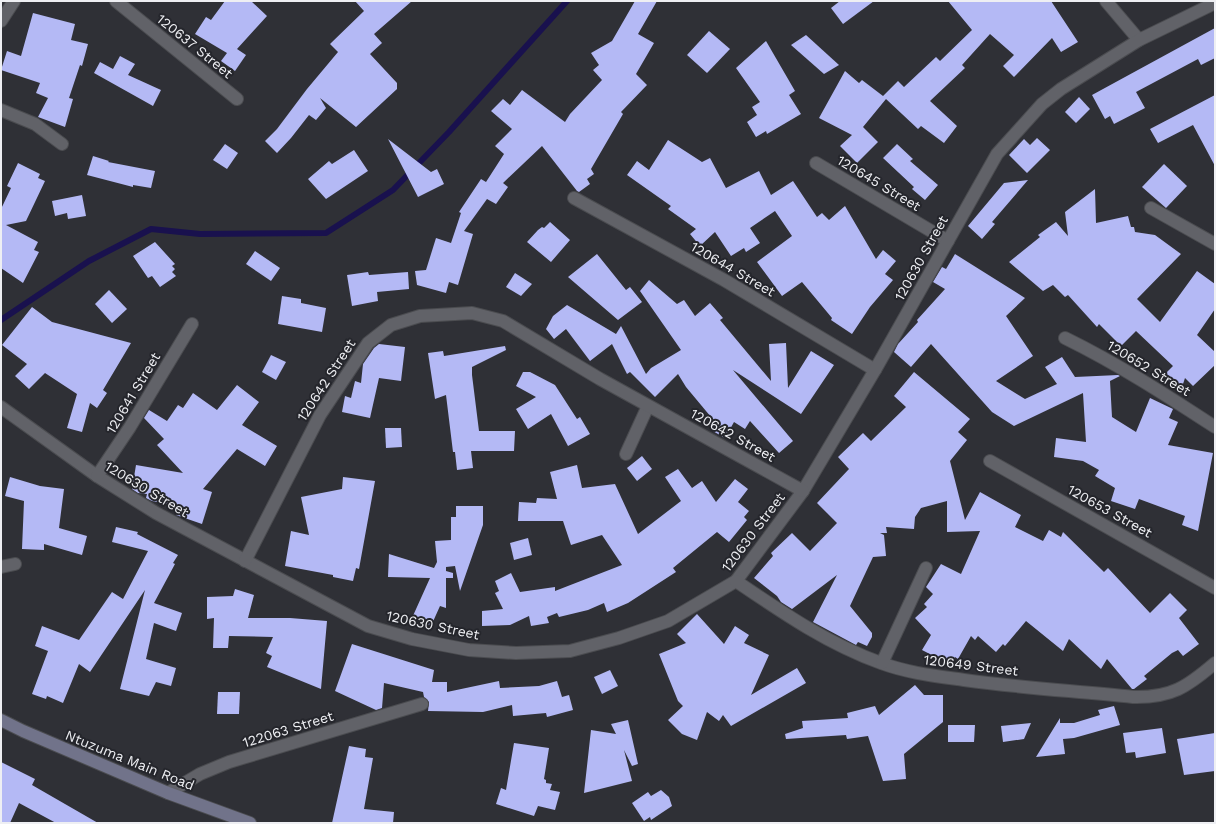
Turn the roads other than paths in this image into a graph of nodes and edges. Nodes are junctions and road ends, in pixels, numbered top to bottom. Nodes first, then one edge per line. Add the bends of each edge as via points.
1 (116, 1) edge
2 (1106, 1) edge
3 (12, 2) edge
4 (1215, 3) edge
5 (1, 21) edge
6 (1139, 40) junction
7 (236, 99) dead end
8 (1, 110) edge
9 (62, 144) dead end
10 (816, 163) dead end
11 (574, 198) dead end
12 (1151, 208) dead end
13 (948, 241) junction
14 (1215, 244) edge
15 (192, 324) dead end
16 (1066, 338) dead end
17 (875, 370) junction
18 (648, 406) junction
19 (1, 407) edge
20 (1215, 427) edge
21 (626, 454) dead end
22 (990, 461) dead end
23 (97, 476) junction
24 (803, 491) junction
25 (245, 561) junction
26 (16, 564) dead end
27 (1, 567) edge
28 (926, 568) dead end
29 (736, 582) junction
30 (1215, 588) edge
31 (882, 663) junction
32 (1215, 663) edge
33 (422, 704) dead end
34 (1, 720) edge
35 (168, 793) junction
36 (250, 823) edge

1 - 7 street, 120637 Street
2 - 6 street
3 - 5 street
4 - 6 street, 120630 Street
6 - 13 street, 120630 Street via 1061,89 1019,128 997,154
8 - 9 street via 35,124
10 - 13 street, 120645 Street
11 - 17 street, 120644 Street via 724,280
12 - 14 street
13 - 17 street, 120630 Street
15 - 23 street, 120641 Street via 130,427
16 - 20 street, 120652 Street via 1146,382
17 - 24 street, 120630 Street
18 - 21 street
18 - 24 street, 120642 Street
18 - 25 street, 120642 Street via 503,321 472,313 447,313 420,316 391,325 368,343 320,415
19 - 23 street, 120630 Street
22 - 30 street, 120653 Street
23 - 25 street, 120630 Street via 156,513
24 - 29 street, 120630 Street
25 - 29 street, 120630 Street via 368,626 469,650 516,653 570,651 619,638 668,621
26 - 27 street
28 - 31 street
29 - 31 street, 120649 Street via 804,626 847,649
31 - 32 street, 120649 Street via 918,674 993,684 1152,698 1172,693 1190,684
33 - 35 street, 122063 Street via 229,762 200,774
34 - 35 main road, Ntuzuma Main Road
35 - 36 main road, Ntuzuma Main Road

